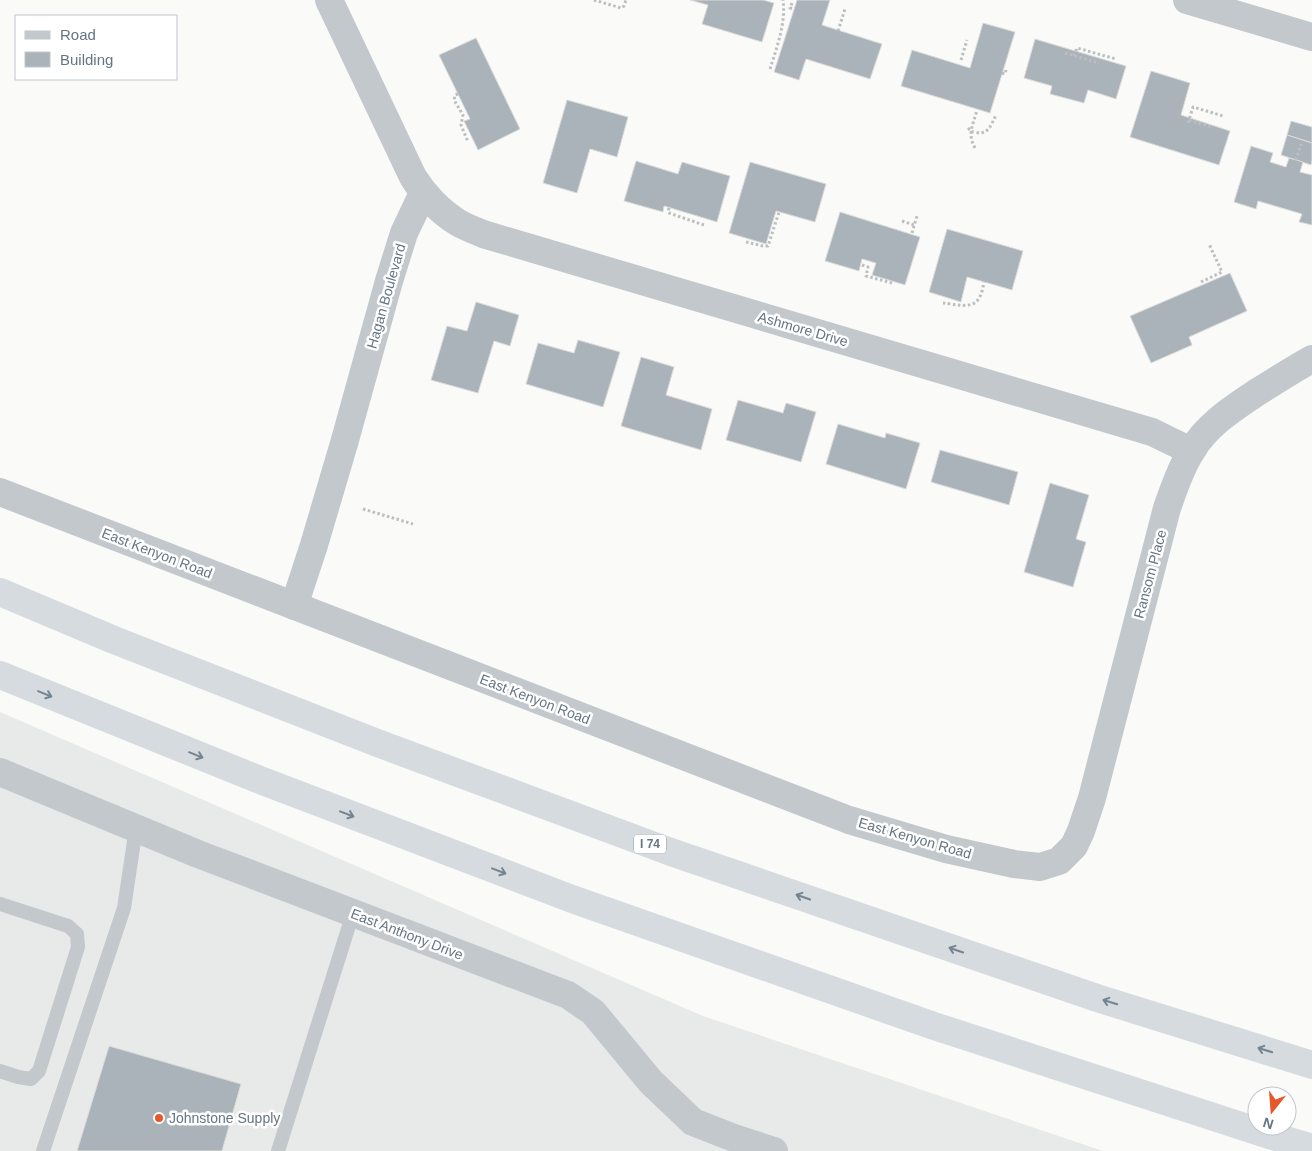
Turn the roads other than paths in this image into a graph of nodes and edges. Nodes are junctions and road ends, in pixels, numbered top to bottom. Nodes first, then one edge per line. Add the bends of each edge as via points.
1 (329, 0) edge
2 (1187, 0) edge
3 (1312, 37) edge
4 (423, 193) junction
5 (1312, 360) edge
6 (1191, 451) junction
7 (0, 492) edge
8 (0, 592) edge
9 (294, 606) junction
10 (0, 676) edge
11 (0, 772) edge
12 (136, 828) junction
13 (1074, 846) joint
14 (0, 904) edge
15 (353, 913) junction
16 (1312, 1065) edge
17 (0, 1071) edge
18 (1312, 1148) edge
19 (43, 1151) edge
20 (278, 1151) edge
21 (774, 1151) edge

1 - 4 street
2 - 3 street
4 - 6 street, Ashmore Drive via 458,222 483,234 1152,432
4 - 9 street, Hagan Boulevard via 404,232 389,280 345,440
5 - 6 street, Ransom Place via 1233,408 1206,432
6 - 13 street, Ransom Place via 1167,508 1092,798
7 - 9 street, East Kenyon Road
16 -> 8 highway, I 74 via 1098,998 668,851 380,744
9 - 13 street, East Kenyon Road via 849,820 946,849 1014,864 1040,867 1059,861
10 -> 18 highway via 572,899 934,1026
11 - 12 street, East Anthony Drive
12 - 15 street, East Anthony Drive
12 - 19 lane via 124,908
14 - 17 lane via 68,926 76,934 78,947 39,1071 30,1078
15 - 20 lane
15 - 21 street, East Anthony Drive via 568,995 593,1012 651,1082 693,1122

